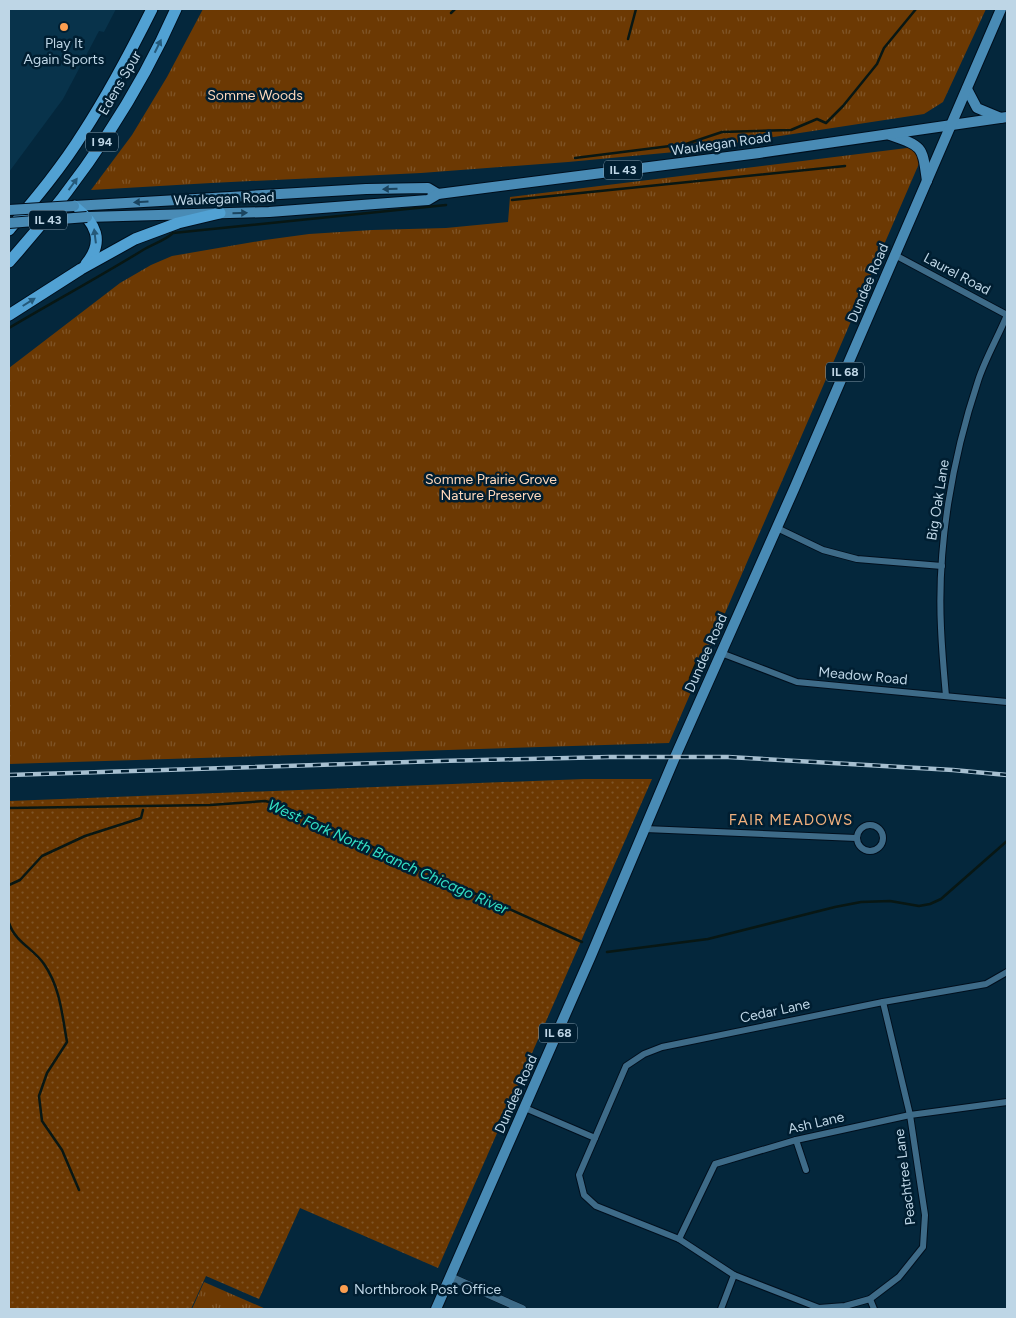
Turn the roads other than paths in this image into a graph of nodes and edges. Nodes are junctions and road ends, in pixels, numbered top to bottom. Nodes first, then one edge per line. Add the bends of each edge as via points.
1 (152, 9) edge
2 (176, 9) edge
3 (1001, 9) edge
4 (967, 89) junction
5 (1005, 118) edge
6 (951, 126) junction
7 (889, 134) junction
8 (927, 181) junction
9 (438, 194) junction
10 (74, 206) junction
11 (9, 210) edge
12 (220, 213) junction
13 (87, 217) junction
14 (9, 223) edge
15 (9, 230) edge
16 (895, 255) junction
17 (9, 262) edge
18 (81, 269) junction
19 (9, 315) edge
20 (1007, 315) edge
21 (777, 528) junction
22 (942, 566) junction
23 (721, 653) junction
24 (946, 696) junction
25 (1007, 702) edge
26 (645, 829) junction
27 (856, 838) junction
28 (1007, 972) edge
29 (883, 1002) junction
30 (1007, 1102) edge
31 (525, 1108) junction
32 (910, 1115) junction
33 (595, 1138) junction
34 (796, 1140) junction
35 (806, 1170) dead end
36 (679, 1239) junction
37 (734, 1275) junction
38 (450, 1277) junction
39 (870, 1299) junction
40 (436, 1309) edge
41 (522, 1309) edge
42 (721, 1309) edge
43 (874, 1309) edge

1 - 15 highway, Edens Spur / I 94 via 82,134
17 -> 2 highway, Edens Spur / I 94 via 94,156 125,108
3 - 4 main road, Dundee Road / IL 68
4 - 5 main road via 977,108
4 - 6 main road, Dundee Road / IL 68
5 - 6 main road, Waukegan Road / IL 43
6 - 7 main road, Waukegan Road / IL 43
6 - 8 main road, Dundee Road / IL 68
7 - 8 main road via 915,144 923,152
7 - 9 main road, Waukegan Road / IL 43
8 - 16 main road, Dundee Road / IL 68
9 -> 10 main road, Waukegan Road / IL 43 via 428,188 366,189
12 -> 9 main road, Waukegan Road / IL 43 via 428,200
10 - 11 main road, Waukegan Road / IL 43, bridge
10 - 13 highway
12 - 13 main road, Waukegan Road / IL 43
12 - 18 highway via 178,223 135,239
13 - 14 main road, Waukegan Road / IL 43, bridge
18 -> 13 highway via 93,256 97,243 94,226
16 - 20 street, Laurel Road
16 - 21 main road, Dundee Road / IL 68
19 -> 18 highway
20 - 22 street, Big Oak Lane via 978,380 959,449 949,499
21 - 22 street via 823,550 857,560
21 - 23 main road, Dundee Road / IL 68
22 - 24 street, Big Oak Lane via 941,627
23 - 24 street, Meadow Road via 797,682
23 - 26 main road, Dundee Road / IL 68
24 - 25 street, Meadow Road
26 - 27 street
26 - 31 main road, Dundee Road / IL 68
27 - 27 street via 859,846 867,851 880,846 883,838 880,830 870,824 862,827
28 - 29 street, Cedar Lane via 986,984
29 - 32 street, Peachtree Lane
29 - 33 street, Cedar Lane via 662,1047 644,1054 626,1066
30 - 32 street, Ash Lane
31 - 33 street
31 - 38 main road, Dundee Road / IL 68
32 - 34 street, Ash Lane
32 - 39 street, Peachtree Lane via 925,1215 923,1246 899,1277
33 - 36 street via 580,1174 584,1195 596,1206
34 - 35 street
34 - 36 street, Ash Lane via 715,1164
36 - 37 street
37 - 39 street, Peachtree Lane via 819,1308 845,1306
37 - 42 street
38 - 40 main road, Dundee Road / IL 68
38 - 41 street
39 - 43 street

